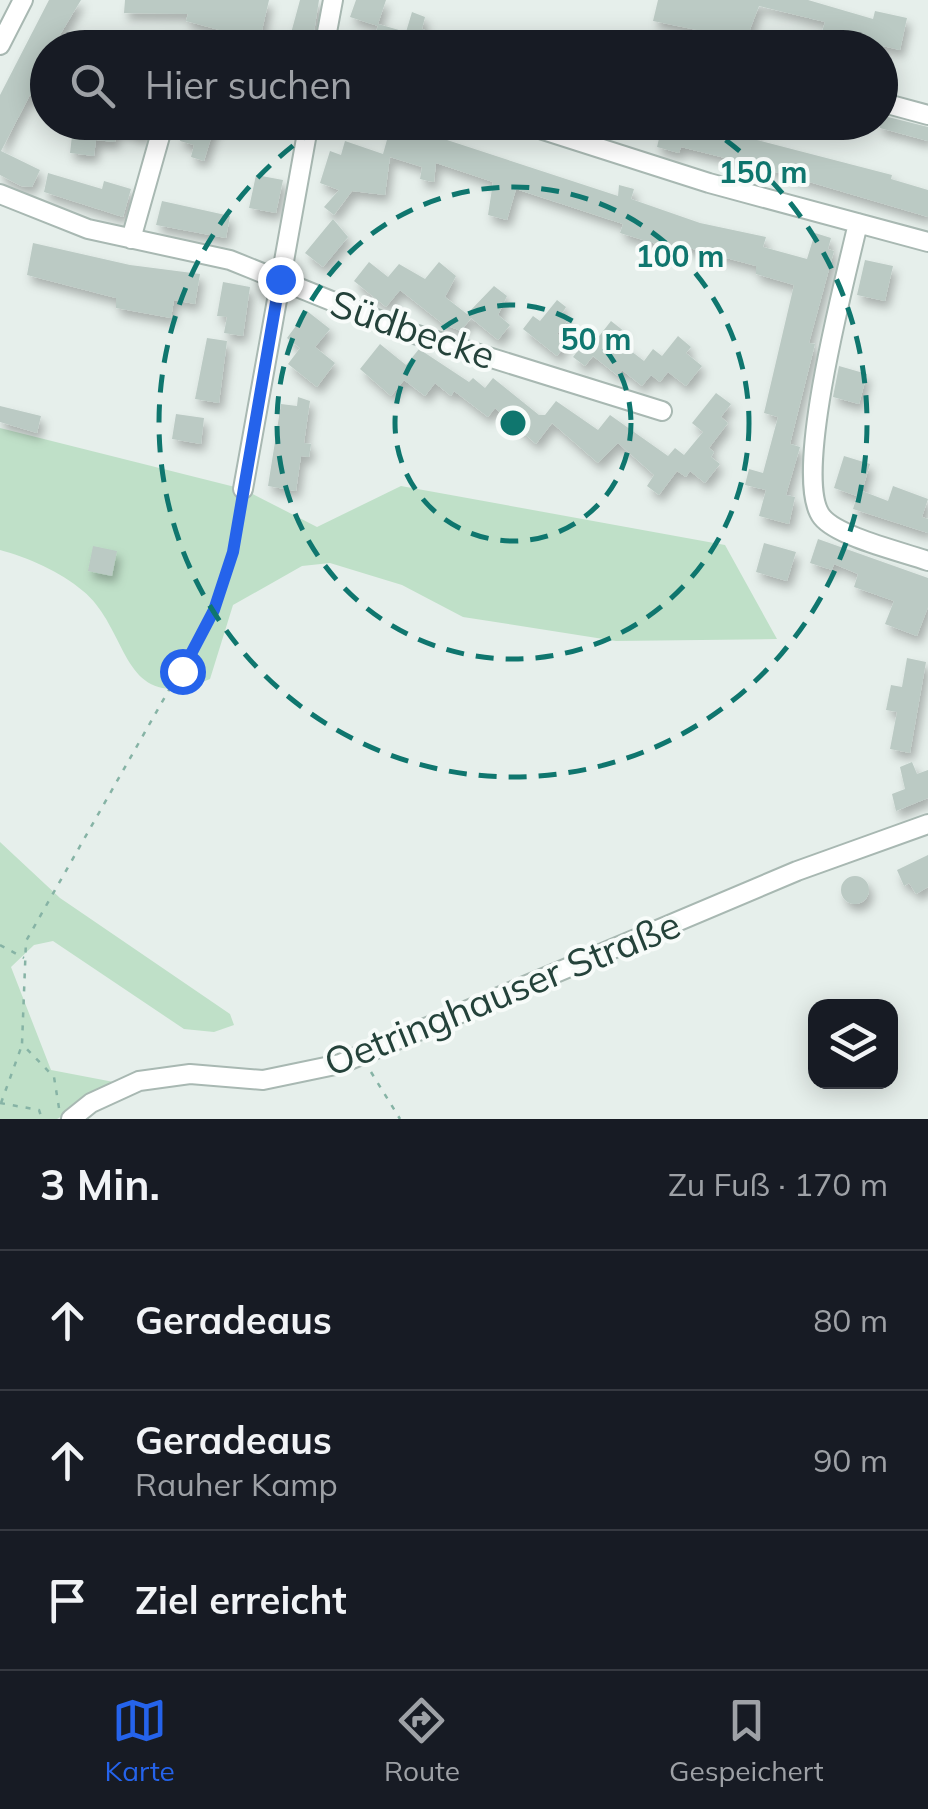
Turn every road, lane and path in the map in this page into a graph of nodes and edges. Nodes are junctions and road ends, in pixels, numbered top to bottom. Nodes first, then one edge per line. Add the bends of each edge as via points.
1 (23, 0) edge
2 (333, 0) edge
3 (327, 30) edge
4 (0, 45) edge
5 (898, 107) edge
6 (928, 116) edge
7 (159, 140) edge
8 (306, 140) edge
9 (573, 140) edge
10 (0, 194) edge
11 (858, 223) junction
12 (131, 239) junction
13 (928, 242) edge
14 (280, 279) junction
15 (662, 411) dead end
16 (242, 489) joint
17 (928, 560) edge
18 (928, 824) edge
19 (0, 945) edge
20 (25, 959) junction
21 (22, 1044) junction
22 (353, 1059) junction
23 (0, 1103) edge
24 (42, 1119) edge
25 (61, 1119) edge
26 (71, 1119) edge
27 (400, 1119) edge

1 - 4 street
2 - 3 street
5 - 6 street
7 - 12 street
8 - 14 street
9 - 11 street
10 - 12 street, Südbecke
11 - 13 street
11 - 17 street via 820,391 814,497 821,516 838,528
12 - 14 street, Südbecke via 230,260
14 - 15 street, Südbecke via 411,333
14 - 16 street
16 - 20 path via 233,552 214,610 39,914
18 - 22 street, Oetringhauser Straße via 811,866
19 - 20 path
20 - 21 path
21 - 23 path
21 - 25 path via 54,1077
22 - 26 street, Oetringhauser Straße via 262,1080 190,1074 138,1081
22 - 27 path via 374,1074
23 - 24 path via 38,1110

